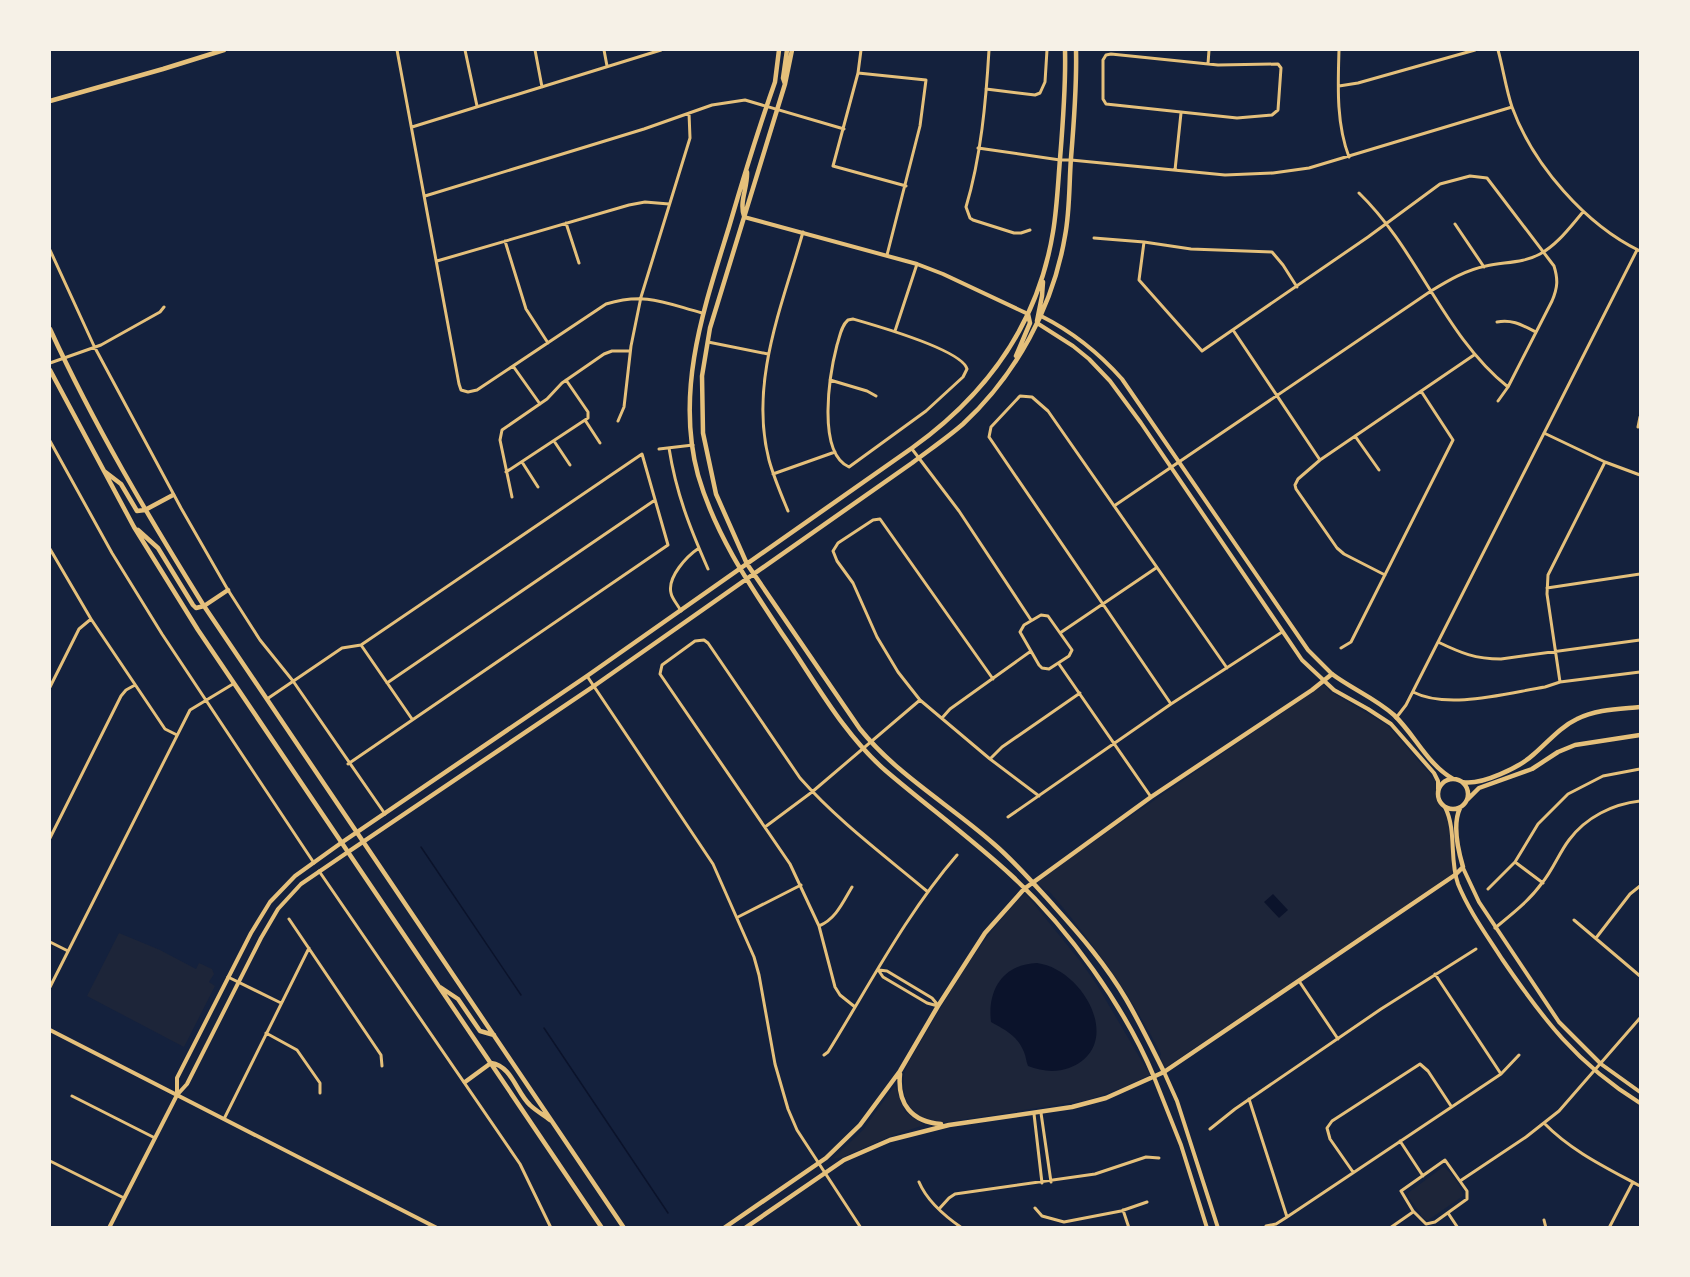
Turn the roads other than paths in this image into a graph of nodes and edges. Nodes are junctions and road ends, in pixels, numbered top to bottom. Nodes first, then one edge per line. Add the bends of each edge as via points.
1 (224, 50) edge
2 (397, 50) edge
3 (465, 50) edge
4 (534, 50) edge
5 (604, 50) edge
6 (661, 50) edge
7 (779, 50) edge
8 (787, 50) edge
9 (792, 50) edge
10 (861, 50) edge
11 (989, 50) edge
12 (1047, 50) edge
13 (1065, 50) edge
14 (1076, 50) edge
15 (1209, 50) edge
16 (1339, 50) edge
17 (1475, 50) edge
18 (1498, 50) edge
19 (1208, 64) junction
20 (607, 66) junction
21 (858, 73) junction
22 (785, 84) junction
23 (1339, 86) junction
24 (542, 87) junction
25 (986, 89) junction
26 (50, 100) edge
27 (766, 106) junction
28 (477, 107) junction
29 (1512, 108) junction
30 (778, 109) junction
31 (1181, 112) junction
32 (689, 113) junction
33 (412, 128) junction
34 (844, 129) junction
35 (978, 148) junction
36 (1349, 157) junction
37 (1060, 160) junction
38 (1071, 160) junction
39 (747, 169) junction
40 (1175, 170) junction
41 (906, 186) junction
42 (1359, 193) dead end
43 (425, 196) junction
44 (669, 204) junction
45 (1583, 212) junction
46 (744, 217) junction
47 (566, 223) junction
48 (1386, 224) junction
49 (1455, 224) dead end
50 (1030, 230) dead end
51 (803, 232) junction
52 (1094, 238) dead end
53 (505, 241) junction
54 (1144, 242) junction
55 (50, 250) edge
56 (1639, 250) edge
57 (1542, 253) junction
58 (887, 255) junction
59 (436, 261) junction
60 (579, 263) dead end
61 (917, 264) junction
62 (1484, 267) junction
63 (1042, 276) junction
64 (1297, 287) junction
65 (1431, 291) junction
66 (640, 297) junction
67 (164, 307) dead end
68 (702, 313) junction
69 (1028, 314) junction
70 (1041, 316) junction
71 (1497, 322) dead end
72 (1037, 323) junction
73 (50, 329) edge
74 (1233, 330) junction
75 (895, 331) junction
76 (1536, 332) junction
77 (707, 342) junction
78 (548, 343) junction
79 (94, 346) junction
80 (630, 351) junction
81 (768, 354) junction
82 (1474, 355) junction
83 (64, 360) junction
84 (50, 363) edge
85 (513, 366) junction
86 (1011, 369) junction
87 (50, 370) edge
88 (566, 380) junction
89 (830, 380) junction
90 (1508, 387) junction
91 (1421, 391) junction
92 (876, 396) dead end
93 (1276, 396) junction
94 (1498, 401) dead end
95 (540, 404) junction
96 (1641, 417) edge
97 (585, 420) junction
98 (618, 421) dead end
99 (1638, 427) dead end
100 (1544, 433) junction
101 (1355, 436) junction
102 (50, 441) edge
103 (554, 441) junction
104 (600, 443) dead end
105 (693, 445) junction
106 (669, 448) junction
107 (912, 448) junction
108 (658, 449) dead end
109 (835, 452) junction
110 (919, 458) junction
111 (1320, 460) junction
112 (522, 462) junction
113 (1179, 462) junction
114 (1605, 462) junction
115 (570, 465) dead end
116 (1171, 468) junction
117 (102, 470) junction
118 (1379, 470) dead end
119 (506, 472) junction
120 (773, 474) junction
121 (1641, 476) edge
122 (538, 487) dead end
123 (173, 495) junction
124 (512, 497) dead end
125 (655, 500) junction
126 (1114, 506) junction
127 (146, 510) junction
128 (788, 511) dead end
129 (134, 527) junction
130 (699, 549) junction
131 (50, 551) edge
132 (747, 564) junction
133 (740, 568) junction
134 (1156, 568) junction
135 (708, 569) dead end
136 (1641, 574) edge
137 (754, 575) junction
138 (1385, 575) junction
139 (747, 580) junction
140 (1547, 588) junction
141 (228, 590) junction
142 (1102, 603) junction
143 (204, 606) junction
144 (681, 611) junction
145 (91, 619) junction
146 (1031, 620) junction
147 (1282, 632) junction
148 (1060, 633) junction
149 (1641, 640) edge
150 (1438, 642) junction
151 (361, 645) junction
152 (1341, 648) dead end
153 (1031, 651) junction
154 (1555, 651) junction
155 (1059, 664) junction
156 (1227, 668) junction
157 (1641, 672) edge
158 (1332, 674) junction
159 (587, 676) junction
160 (993, 678) junction
161 (293, 681) junction
162 (1323, 682) junction
163 (1560, 682) junction
164 (387, 683) junction
165 (234, 684) junction
166 (135, 685) junction
167 (594, 686) junction
168 (50, 687) edge
169 (1080, 692) junction
170 (1413, 692) junction
171 (267, 699) junction
172 (205, 700) junction
173 (920, 700) junction
174 (1171, 704) junction
175 (1641, 707) edge
176 (942, 718) junction
177 (1396, 718) junction
178 (412, 719) junction
179 (177, 735) junction
180 (502, 735) junction
181 (1641, 735) edge
182 (870, 741) junction
183 (1115, 743) junction
184 (508, 745) junction
185 (862, 747) junction
186 (990, 759) junction
187 (348, 764) junction
188 (1641, 770) edge
189 (1453, 779) junction
190 (1462, 782) junction
191 (1438, 789) junction
192 (812, 792) junction
193 (1039, 796) junction
194 (1151, 797) junction
195 (1467, 800) junction
196 (1641, 801) edge
197 (1445, 807) junction
198 (1460, 808) junction
199 (385, 814) junction
200 (1008, 817) dead end
201 (765, 827) junction
202 (356, 833) junction
203 (50, 838) edge
204 (341, 843) junction
205 (363, 843) junction
206 (348, 852) junction
207 (957, 855) dead end
208 (1515, 862) junction
209 (314, 863) junction
210 (1463, 867) junction
211 (320, 871) junction
212 (1455, 875) junction
213 (1032, 881) junction
214 (1543, 883) junction
215 (801, 885) junction
216 (1641, 886) edge
217 (852, 887) dead end
218 (1024, 889) junction
219 (1488, 889) dead end
220 (928, 892) junction
221 (738, 917) junction
222 (289, 919) dead end
223 (1574, 920) dead end
224 (819, 926) junction
225 (1495, 928) junction
226 (1596, 938) junction
227 (50, 942) edge
228 (309, 948) junction
229 (1476, 949) dead end
230 (68, 951) junction
231 (878, 970) junction
232 (1435, 974) junction
233 (1641, 976) edge
234 (228, 977) junction
235 (1299, 981) junction
236 (238, 982) junction
237 (436, 985) junction
238 (50, 987) edge
239 (280, 1004) junction
240 (938, 1006) junction
241 (855, 1007) junction
242 (1641, 1018) edge
243 (50, 1030) edge
244 (266, 1033) junction
245 (494, 1035) junction
246 (1338, 1039) junction
247 (824, 1055) dead end
248 (1519, 1055) dead end
249 (491, 1063) junction
250 (1601, 1064) junction
251 (382, 1066) dead end
252 (900, 1071) junction
253 (1595, 1071) junction
254 (1164, 1072) junction
255 (1501, 1074) junction
256 (1154, 1077) junction
257 (465, 1082) junction
258 (1641, 1092) edge
259 (320, 1093) dead end
260 (177, 1095) junction
261 (72, 1096) dead end
262 (1249, 1100) junction
263 (1641, 1103) edge
264 (1451, 1106) junction
265 (1041, 1113) junction
266 (1034, 1114) junction
267 (224, 1119) junction
268 (552, 1121) junction
269 (1544, 1123) junction
270 (949, 1125) junction
271 (1210, 1129) dead end
272 (155, 1138) junction
273 (1400, 1141) junction
274 (1159, 1158) dead end
275 (50, 1161) edge
276 (818, 1163) junction
277 (1353, 1172) junction
278 (824, 1173) junction
279 (1423, 1176) junction
280 (1460, 1181) junction
281 (919, 1182) dead end
282 (1051, 1182) junction
283 (1633, 1182) junction
284 (1042, 1183) junction
285 (1641, 1186) edge
286 (124, 1198) junction
287 (1147, 1202) dead end
288 (1035, 1208) dead end
289 (939, 1209) junction
290 (1123, 1210) junction
291 (1413, 1211) junction
292 (1448, 1213) junction
293 (1287, 1217) junction
294 (1544, 1220) dead end
295 (1266, 1226) dead end
296 (109, 1227) edge
297 (437, 1227) edge
298 (551, 1227) edge
299 (602, 1227) edge
300 (624, 1227) edge
301 (724, 1227) edge
302 (745, 1227) edge
303 (861, 1227) edge
304 (962, 1227) edge
305 (1129, 1227) edge
306 (1207, 1227) edge
307 (1218, 1227) edge
308 (1390, 1227) edge
309 (1458, 1227) edge
310 (1546, 1227) edge
311 (1609, 1227) edge

1 - 26 main road
2 - 33 street
3 - 28 street
4 - 24 street
5 - 20 street
6 - 20 street
7 - 27 main road via 775,82
8 - 22 main road
9 - 22 main road
10 - 21 street
11 - 25 street
12 - 25 street via 1045,82 1040,93
13 - 37 main road
14 - 38 main road via 1077,95
15 - 19 street
16 - 23 street
17 - 23 street
18 - 29 street
19 - 31 street via 1278,64 1281,68 1276,114 1237,118
19 - 31 street via 1111,54 1103,60 1106,104
20 - 24 street
21 - 34 street
21 - 41 street via 926,80
22 - 30 main road
23 - 36 street via 1340,123
24 - 28 street
25 - 35 street
27 - 30 street
27 - 32 street via 745,100
27 - 39 main road
28 - 33 street
29 - 36 street
29 - 45 street via 1551,175
30 - 34 street
30 - 46 main road
31 - 40 street
32 - 43 street
32 - 44 street via 690,138
33 - 43 street
34 - 41 street via 833,166
35 - 37 street
35 - 50 street via 967,213 974,220 1014,232
36 - 40 street via 1273,173 1225,175
37 - 38 street
37 - 63 main road via 1053,233
38 - 40 street
38 - 70 main road via 1062,252
39 - 46 main road
39 - 68 main road
41 - 58 street
42 - 48 street
43 - 59 street
44 - 47 street via 637,203
44 - 66 street
45 - 56 street via 1612,236
45 - 57 street
46 - 51 street
46 - 77 main road
47 - 53 street
47 - 60 street
48 - 57 street via 1440,184 1480,176 1487,178
48 - 64 street
48 - 65 street
49 - 62 street
51 - 58 street
51 - 81 street
52 - 54 street
53 - 59 street
53 - 78 street via 526,309
54 - 64 street via 1191,249 1272,252
54 - 74 street via 1139,280 1202,351
55 - 79 street
56 - 100 street
57 - 62 street
57 - 76 street via 1554,266 1558,278 1557,289
58 - 61 street
59 - 85 street via 459,384 465,392 477,390
61 - 69 street
61 - 75 street
62 - 65 street via 1459,274
63 - 69 main road
63 - 72 main road
64 - 74 street
65 - 82 street
65 - 93 street
66 - 68 street
66 - 78 street via 606,304
66 - 80 street
67 - 79 street
68 - 105 main road via 691,378
69 - 86 main road via 1030,323
69 - 107 main road via 1000,362 974,395
70 - 72 main road
70 - 113 street via 1080,339 1105,360 1136,397
71 - 76 street via 1518,323
72 - 86 main road
72 - 116 street via 1096,366
73 - 83 main road
74 - 93 street
75 - 89 street via 848,320 841,332
75 - 109 street via 960,359 967,367 963,377 926,411 849,467
76 - 90 street
77 - 81 street
77 - 132 main road via 701,397 706,452 716,494
78 - 85 street
79 - 83 street
79 - 123 street
80 - 88 street via 609,352
80 - 98 street via 624,407
81 - 120 street via 763,422
82 - 90 street
82 - 91 street
83 - 84 street
83 - 127 main road
85 - 95 street
86 - 110 main road via 969,418
87 - 117 main road
88 - 95 street
88 - 97 street via 589,414
89 - 92 street
89 - 109 street via 828,416
90 - 94 street
91 - 101 street
91 - 138 street via 1453,440
93 - 111 street
93 - 113 street
95 - 119 street via 500,433
96 - 99 street
97 - 103 street
97 - 104 street
100 - 114 street
100 - 150 street
101 - 111 street
101 - 118 street
102 - 172 street via 112,553
103 - 112 street
103 - 115 street
105 - 106 street
105 - 133 main road via 711,512
106 - 108 street
106 - 130 street via 680,501
107 - 110 street
107 - 132 main road
109 - 120 street
110 - 137 main road
110 - 146 street
111 - 138 street via 1298,479 1296,489 1337,548
112 - 119 street
112 - 122 street
113 - 116 street
113 - 158 street via 1308,650
114 - 121 street
114 - 140 street via 1552,566
116 - 126 street
116 - 147 street
117 - 127 main road via 121,484 137,511
117 - 129 main road
119 - 124 street
120 - 128 street
123 - 127 main road
123 - 141 street
125 - 151 street via 642,454
125 - 164 street
125 - 178 street via 668,544
126 - 134 street
126 - 142 street via 1048,411 1032,397 1020,396 992,427 989,437
127 - 143 main road
129 - 143 main road via 158,548 193,605
129 - 165 main road
130 - 135 street
130 - 144 street via 684,559 671,585 672,597
131 - 145 street
132 - 133 main road
132 - 137 main road
133 - 139 main road
133 - 144 main road
134 - 142 street
134 - 156 street
136 - 140 street
137 - 139 main road
137 - 182 main road
138 - 152 street via 1351,642
139 - 167 main road
139 - 185 main road
140 - 154 street
141 - 143 main road
141 - 161 street via 260,640
142 - 148 street
142 - 174 street
143 - 171 main road
144 - 159 main road
145 - 166 street
145 - 168 street via 79,629
146 - 148 street via 1046,615
146 - 153 street via 1020,632
147 - 156 street
147 - 162 street
148 - 155 street via 1072,650
149 - 154 street
150 - 154 street via 1482,659
150 - 170 street
151 - 161 street via 342,648
151 - 164 street
153 - 155 street via 1042,668
153 - 160 street
154 - 163 street
155 - 169 street
156 - 174 street
157 - 163 street
158 - 162 main road
158 - 177 main road
159 - 167 street
159 - 180 main road
160 - 173 street via 880,519 873,519 838,543 833,551 853,583 877,637
160 - 176 street
161 - 171 street
161 - 187 street
162 - 191 street via 1391,724 1434,773
162 - 194 main road
163 - 170 street via 1449,701
164 - 178 street
165 - 172 street
165 - 204 main road
166 - 179 street via 165,729
166 - 203 street via 121,696
167 - 184 main road
167 - 221 street via 701,843
169 - 183 street
169 - 186 street
170 - 177 street
171 - 202 main road
172 - 179 street via 190,710
172 - 209 street
173 - 176 street
173 - 182 street
174 - 183 street
175 - 190 main road via 1579,718 1518,765 1478,782
176 - 186 street
177 - 189 main road via 1437,768
178 - 187 street
179 - 230 street
180 - 184 main road
180 - 199 main road
181 - 195 main road via 1575,745 1532,769 1479,788
182 - 185 street
182 - 213 main road via 894,765 994,844
183 - 193 street
183 - 194 street
184 - 205 main road
185 - 192 street
185 - 218 main road
186 - 193 street
187 - 199 street
188 - 208 street via 1603,776 1568,794 1538,824
189 - 190 main road
189 - 191 main road
190 - 195 main road
191 - 197 main road via 1438,800
192 - 201 street
192 - 201 street via 704,640 695,641 662,665 660,674
192 - 220 street
193 - 200 street
194 - 213 main road
195 - 198 main road
196 - 214 street via 1611,808 1586,822 1569,840
197 - 198 main road
197 - 212 street
198 - 210 main road via 1457,829
199 - 202 main road
201 - 215 street
202 - 204 main road
202 - 205 main road
204 - 206 main road
204 - 209 street
205 - 206 main road
205 - 245 main road
206 - 211 street
206 - 237 main road
207 - 220 street
208 - 214 street
208 - 219 street
209 - 234 street via 288,882 270,902
210 - 212 main road
210 - 225 street via 1472,891
211 - 236 street via 301,884 278,909
211 - 257 street
212 - 235 main road
212 - 253 street via 1476,919 1544,1019
213 - 218 main road
213 - 254 main road via 1105,966
214 - 225 street via 1525,904
215 - 221 street
215 - 224 street
216 - 226 street via 1630,894
217 - 224 street via 830,921
218 - 240 main road via 985,933
218 - 256 main road via 1058,926 1108,993
220 - 231 street
221 - 276 street via 759,975 780,1087 797,1130
222 - 228 street
223 - 226 street
224 - 241 street via 835,987
225 - 250 street via 1559,1022
226 - 233 street
227 - 230 street
228 - 239 street
228 - 251 street via 381,1054
229 - 232 street
230 - 238 street
231 - 240 street via 883,977
231 - 240 street via 887,971 932,998
231 - 241 street
232 - 246 street
232 - 255 street
234 - 236 street
234 - 260 street via 177,1078
235 - 246 street
235 - 254 main road
236 - 239 street
236 - 260 street via 187,1084
237 - 245 main road via 458,999 480,1031
237 - 249 main road
239 - 244 street
240 - 252 main road
241 - 247 street
242 - 250 street
243 - 260 street
244 - 259 street via 297,1050 320,1083
244 - 267 street
245 - 268 main road
246 - 262 street
248 - 255 street
249 - 257 main road
249 - 268 main road via 500,1064 528,1104
249 - 299 main road
250 - 253 street
250 - 258 street
252 - 270 main road via 900,1092 908,1108 922,1120
252 - 276 main road via 860,1125
253 - 263 street
253 - 269 street
254 - 256 main road
254 - 307 street
255 - 264 street
256 - 265 main road via 1097,1100
256 - 306 street
257 - 298 street via 520,1164
260 - 267 street
260 - 272 street
261 - 272 street
262 - 271 street
262 - 293 street
264 - 273 street
264 - 277 street via 1420,1064 1332,1121 1327,1128 1330,1139
265 - 266 main road
265 - 282 street
266 - 270 main road
266 - 284 street
267 - 297 street
268 - 300 main road
269 - 280 street
269 - 283 street via 1560,1139
270 - 278 main road via 890,1140
272 - 286 street
273 - 277 street
273 - 279 street
274 - 282 street via 1146,1157 1095,1174
275 - 286 street
276 - 278 street
276 - 301 main road
277 - 293 street
278 - 302 main road
278 - 303 street
279 - 280 street via 1445,1160
279 - 291 street via 1401,1191
280 - 292 street via 1467,1198
281 - 289 street
282 - 284 street
283 - 285 street
283 - 311 street
284 - 289 street via 956,1194
286 - 296 street
287 - 290 street
288 - 290 street via 1042,1216 1064,1222
289 - 304 street
290 - 305 street
291 - 292 street via 1422,1222 1430,1224
291 - 308 street
292 - 309 street
293 - 295 street
294 - 310 street

